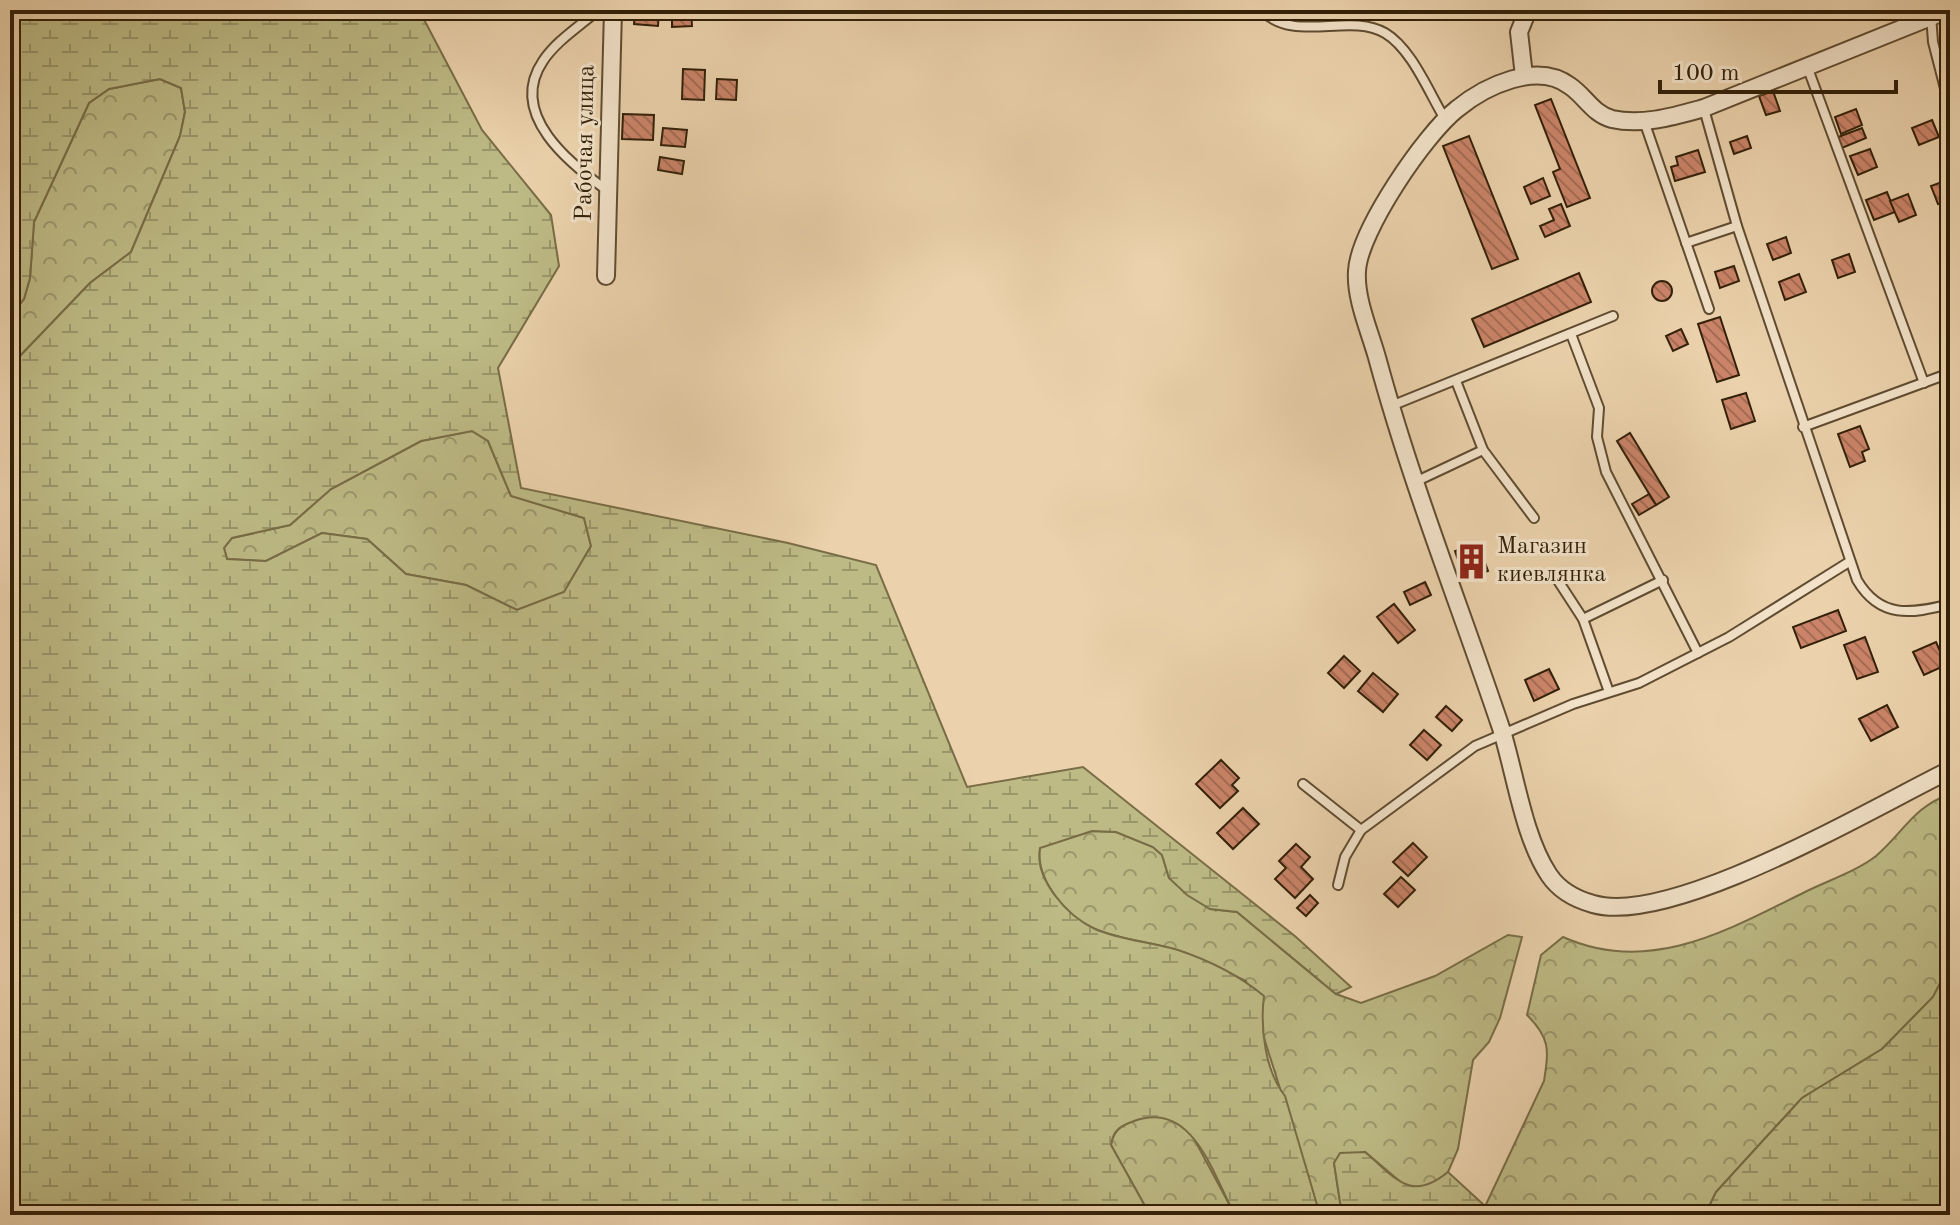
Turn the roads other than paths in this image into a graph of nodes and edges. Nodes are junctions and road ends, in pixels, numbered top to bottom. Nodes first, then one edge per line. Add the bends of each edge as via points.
1 (598, 10) edge
2 (613, 10) edge
3 (1261, 10) edge
4 (1528, 10) edge
5 (1940, 12) edge
6 (1807, 66) junction
7 (1524, 76) junction
8 (1704, 108) junction
9 (1950, 108) edge
10 (1445, 119) junction
11 (1643, 121) junction
12 (608, 191) junction
13 (1737, 226) junction
14 (1686, 243) junction
15 (606, 276) dead end
16 (1709, 309) dead end
17 (1613, 316) dead end
18 (1571, 334) junction
19 (1950, 373) edge
20 (1456, 381) junction
21 (1924, 383) junction
22 (1390, 407) junction
23 (1803, 427) junction
24 (1483, 450) junction
25 (1415, 483) junction
26 (1534, 518) dead end
27 (1849, 562) junction
28 (1555, 576) dead end
29 (1663, 580) junction
30 (1950, 604) edge
31 (1583, 619) junction
32 (1698, 653) junction
33 (1609, 692) junction
34 (1502, 732) junction
35 (1950, 770) edge
36 (1303, 784) dead end
37 (1361, 830) junction
38 (1338, 885) dead end

1 - 12 lane via 548,54 533,81 536,118 546,134 569,163
2 - 12 street, Рабочая улица
3 - 10 lane via 1283,25 1384,32 1402,48
4 - 7 street via 1519,32
5 - 6 street
5 - 9 lane via 1933,42
6 - 8 street
6 - 21 lane
7 - 10 street via 1488,89
7 - 11 street via 1557,78 1599,112 1613,119
8 - 11 street
8 - 13 lane
10 - 22 street via 1408,166 1372,227 1359,262 1360,293
11 - 14 lane
12 - 15 street, Рабочая улица
13 - 14 lane
13 - 23 lane
14 - 16 lane
17 - 18 lane
18 - 20 lane
18 - 29 lane via 1599,408 1597,437 1606,472
19 - 21 lane
20 - 22 lane
20 - 24 lane
21 - 23 lane
22 - 25 street
23 - 27 lane
24 - 25 lane
24 - 26 lane
25 - 34 street
27 - 30 lane via 1867,597 1880,605 1920,611
27 - 32 lane
28 - 31 lane
29 - 31 lane
29 - 32 lane
31 - 33 lane
32 - 33 lane
33 - 34 lane
34 - 35 street via 1548,874 1580,900 1608,907 1638,905 1703,887 1795,848
34 - 37 lane via 1453,760
36 - 37 lane
37 - 38 lane via 1345,857

